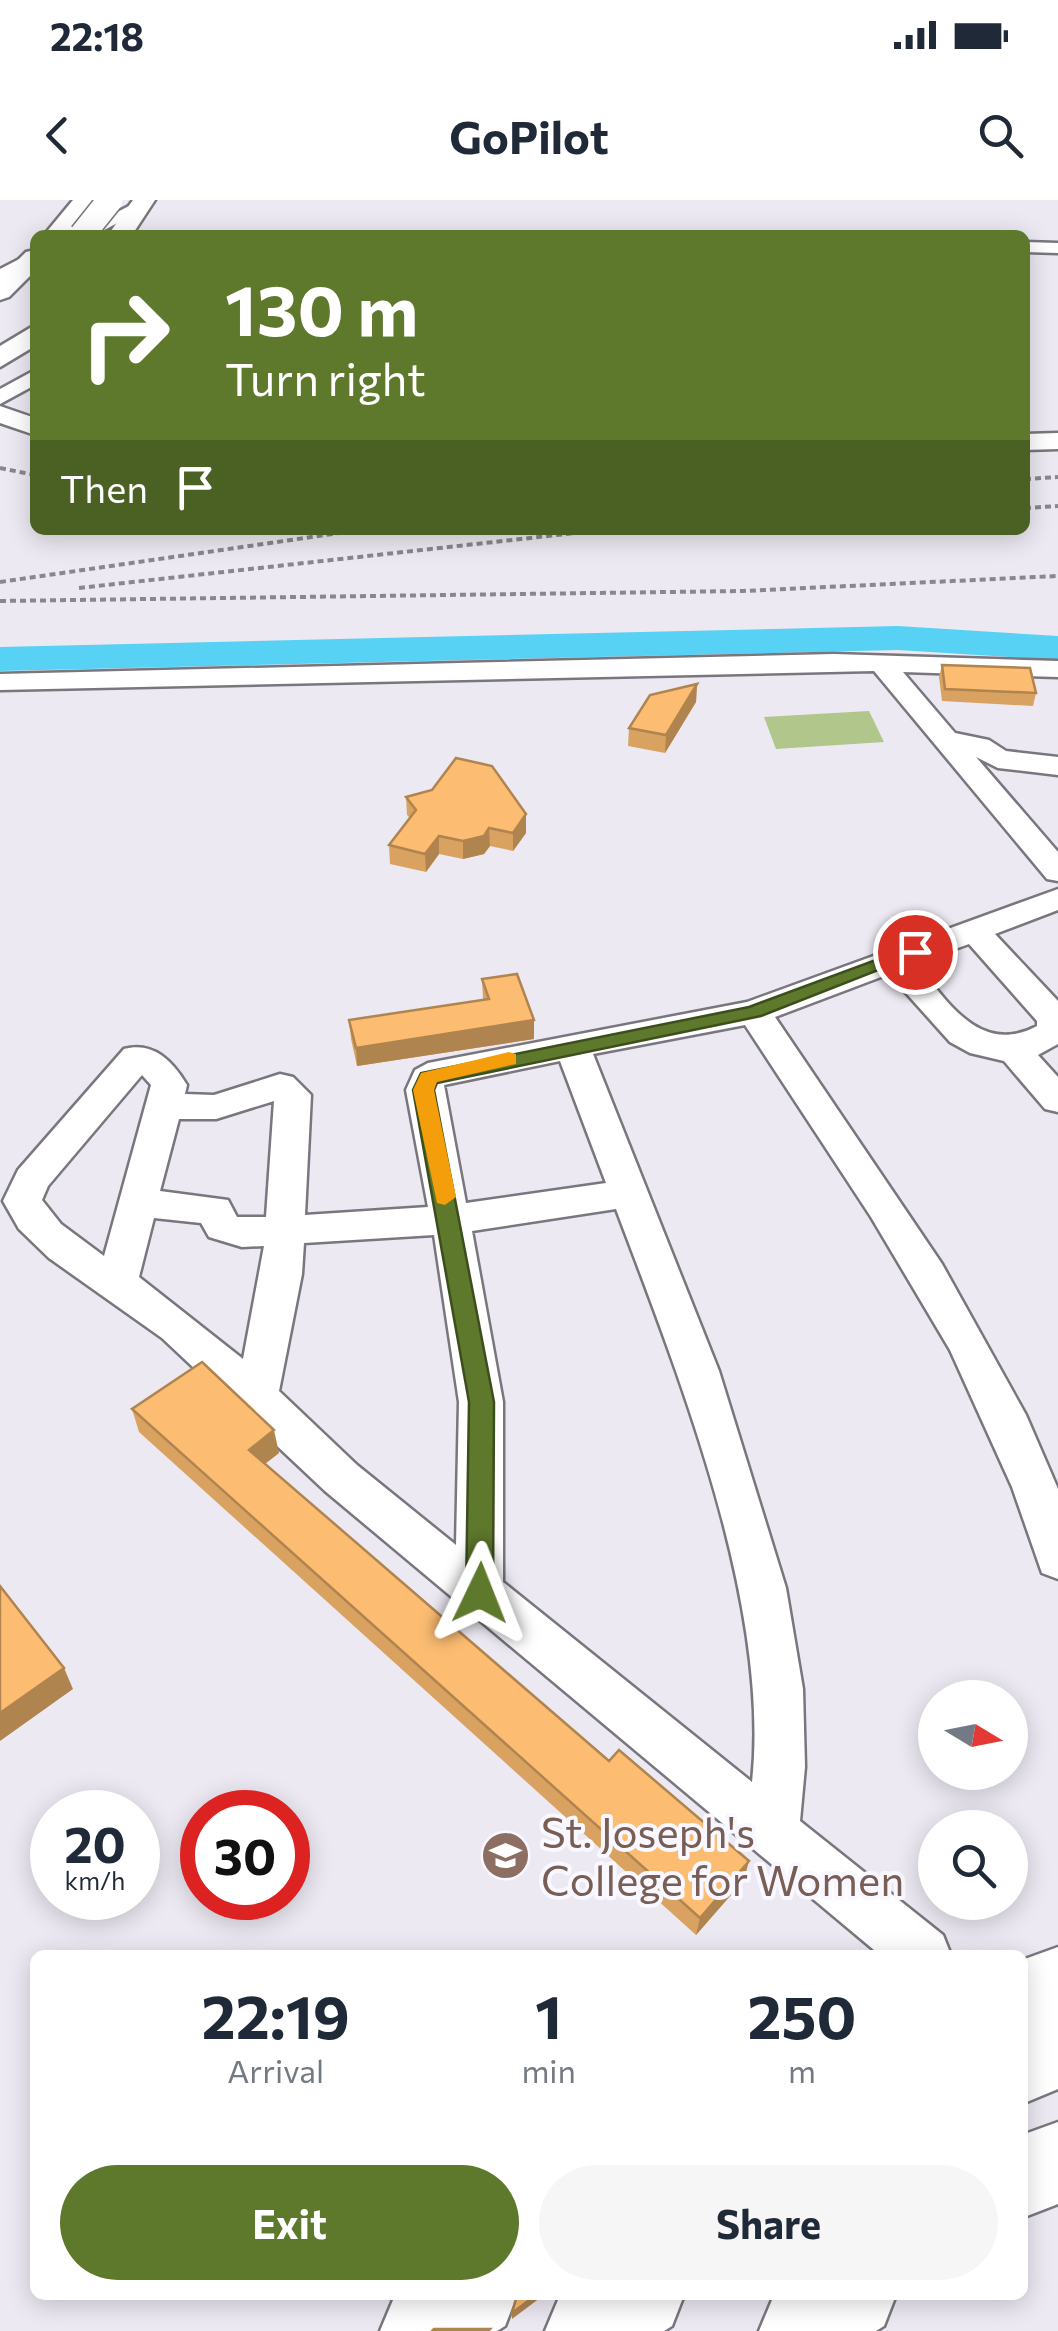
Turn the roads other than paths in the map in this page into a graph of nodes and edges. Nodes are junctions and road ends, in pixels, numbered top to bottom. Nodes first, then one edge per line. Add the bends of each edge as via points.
1 (85, 200) edge
2 (110, 200) edge
3 (142, 203) edge
4 (60, 230) edge
5 (85, 230) edge
6 (91, 230) edge
7 (123, 230) edge
8 (1030, 247) edge
9 (1058, 248) edge
10 (30, 260) edge
11 (30, 262) edge
12 (0, 276) edge
13 (0, 292) edge
14 (30, 292) edge
15 (0, 319) edge
16 (30, 338) edge
17 (0, 359) edge
18 (30, 379) edge
19 (0, 398) edge
20 (0, 414) edge
21 (30, 425) edge
22 (1058, 441) edge
23 (1030, 442) edge
24 (880, 663) junction
25 (1058, 669) edge
26 (0, 682) edge
27 (946, 740) junction
28 (1058, 766) edge
29 (1058, 893) edge
30 (975, 931) junction
31 (894, 959) junction
32 (754, 1012) junction
33 (572, 1048) junction
34 (1013, 1049) junction
35 (1058, 1100) edge
36 (164, 1106) junction
37 (628, 1193) junction
38 (137, 1203) junction
39 (450, 1220) junction
40 (287, 1231) junction
41 (117, 1284) junction
42 (257, 1393) junction
43 (1058, 1558) edge
44 (480, 1593) junction
45 (772, 1828) junction
46 (917, 1950) edge
47 (1058, 2163) edge
48 (1028, 2175) edge
49 (467, 2300) edge
50 (634, 2300) edge
51 (846, 2300) edge
52 (424, 2331) edge
53 (589, 2331) edge
54 (803, 2331) edge

1 - 4 main road
2 - 5 main road, bridge
3 - 6 street
3 - 7 main road
8 - 9 street
10 - 12 street
11 - 13 main road
14 - 15 main road
16 - 17 main road
18 - 19 street
20 - 21 street
22 - 23 street
24 - 25 street
24 - 26 street
24 - 27 street
27 - 28 street via 979,746 998,759
27 - 29 street
29 - 30 street
30 - 31 street
30 - 34 street via 1055,1020 1054,1032 1042,1041
31 - 32 street
31 - 34 street via 966,1040
32 - 33 street
32 - 43 street via 896,1226 992,1391 1045,1510
33 - 37 street
33 - 39 street via 428,1078 424,1090
34 - 35 street
36 - 38 street
36 - 40 street via 216,1107 269,1087 289,1089 294,1102
36 - 41 street via 167,1076 137,1058 31,1180 22,1201 30,1218
37 - 39 street
37 - 45 street via 698,1371 762,1588 778,1689
38 - 40 street via 214,1210 230,1232
38 - 41 street
39 - 40 street
39 - 44 street via 482,1402
40 - 42 street
41 - 42 street
42 - 44 street via 341,1478
44 - 45 street
45 - 46 street
47 - 48 main road
49 - 52 main road
50 - 53 main road
51 - 54 main road

